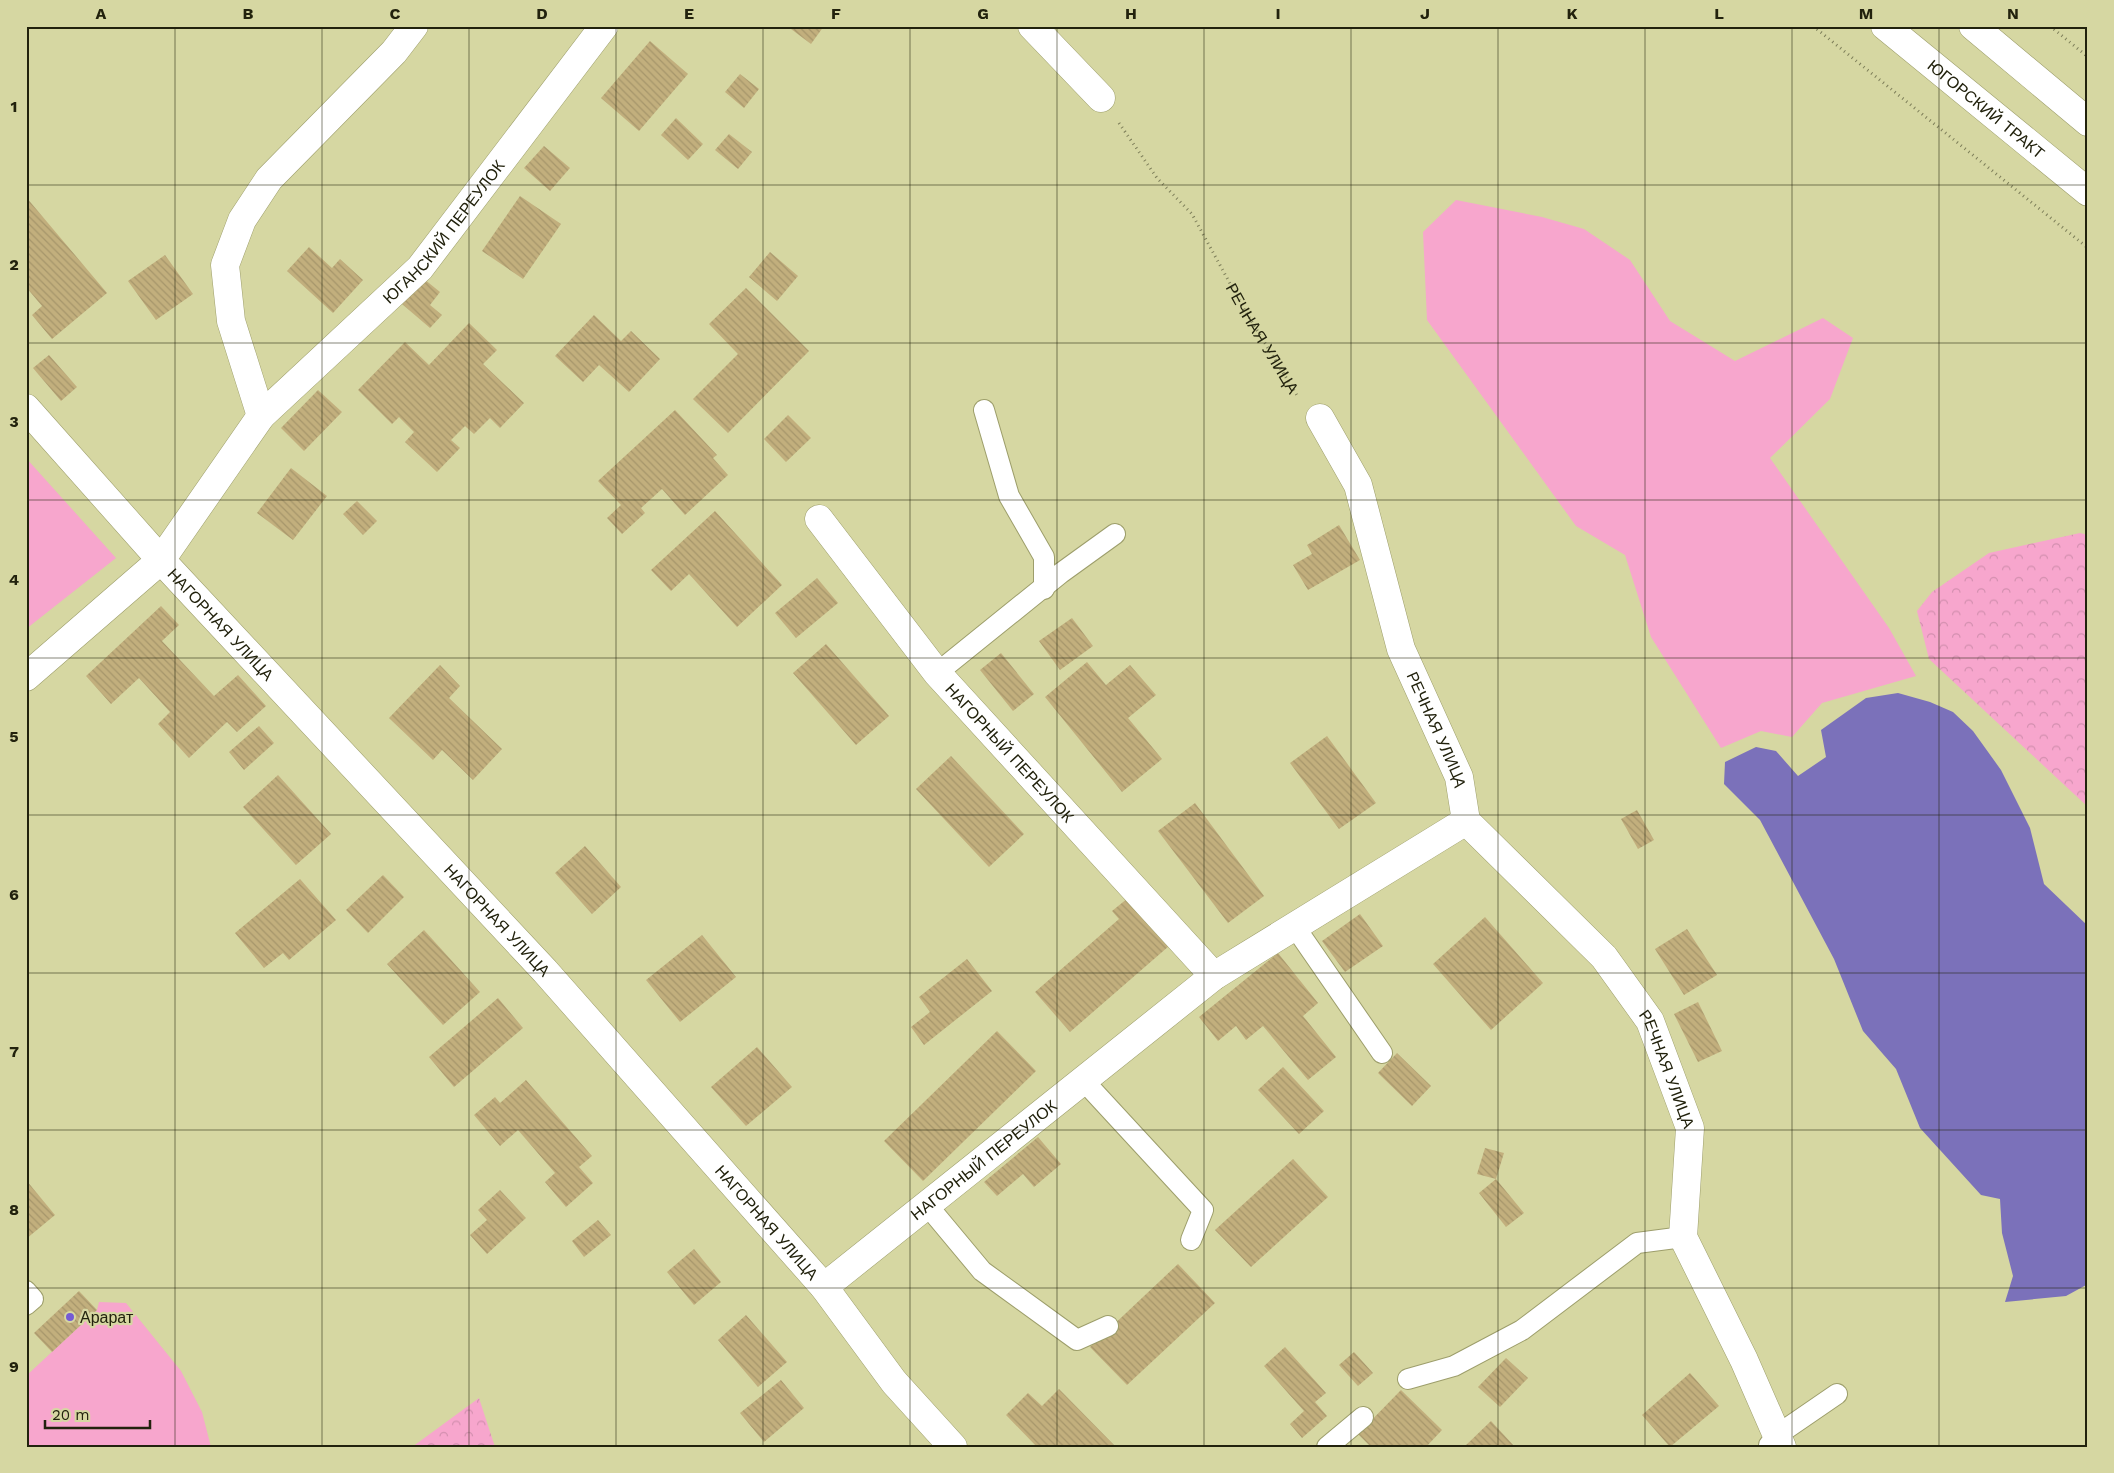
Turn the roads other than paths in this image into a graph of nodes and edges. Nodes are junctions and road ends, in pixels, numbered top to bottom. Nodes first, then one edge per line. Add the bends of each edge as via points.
1 (414, 26) edge
2 (604, 26) edge
3 (1032, 26) edge
4 (1885, 26) edge
5 (1973, 26) edge
6 (1101, 98) road end
7 (2088, 122) edge
8 (2088, 192) edge
9 (26, 408) edge
10 (984, 410) dead end
11 (261, 416) junction
12 (1320, 418) road end
13 (818, 519) dead end
14 (1115, 534) dead end
15 (161, 560) junction
16 (1044, 589) junction
17 (936, 673) junction
18 (26, 677) edge
19 (1466, 820) junction
20 (1295, 927) junction
21 (1214, 976) junction
22 (1382, 1054) dead end
23 (1083, 1080) junction
24 (927, 1205) junction
25 (1683, 1237) junction
26 (1191, 1240) dead end
27 (824, 1287) junction
28 (26, 1291) edge
29 (26, 1305) edge
30 (1108, 1326) dead end
31 (1408, 1379) dead end
32 (1837, 1394) dead end
33 (1363, 1417) dead end
34 (1776, 1444) edge
35 (953, 1447) edge
36 (1327, 1447) edge

1 - 11 street via 394,52 269,179 242,220 226,265 227,284 231,321
2 - 11 street, ЮГАНСКИЙ ПЕРЕУЛОК via 420,268
3 - 6 street
4 - 8 street, ЮГОРСКИЙ ТРАКТ
5 - 7 street
9 - 15 street, НАГОРНАЯ УЛИЦА
10 - 16 lane via 1010,496 1044,557
11 - 15 street, ЮГАНСКИЙ ПЕРЕУЛОК
12 - 19 street, РЕЧНАЯ УЛИЦА via 1358,485 1401,649 1459,777
13 - 17 street, НАГОРНЫЙ ПЕРЕУЛОК
14 - 16 lane
15 - 18 street, ЮГАНСКИЙ ПЕРЕУЛОК
15 - 27 street, НАГОРНАЯ УЛИЦА via 545,971
16 - 17 lane
17 - 21 street, НАГОРНЫЙ ПЕРЕУЛОК
19 - 20 street, НАГОРНЫЙ ПЕРЕУЛОК
19 - 25 street, РЕЧНАЯ УЛИЦА via 1604,957 1650,1021 1690,1128
20 - 21 street, НАГОРНЫЙ ПЕРЕУЛОК
20 - 22 lane
21 - 23 street, НАГОРНЫЙ ПЕРЕУЛОК
23 - 24 street, НАГОРНЫЙ ПЕРЕУЛОК
23 - 26 lane via 1203,1210
24 - 27 street, НАГОРНЫЙ ПЕРЕУЛОК
24 - 30 lane via 982,1271 1077,1340
25 - 31 lane via 1637,1244 1522,1330 1454,1366
25 - 34 street via 1744,1360
27 - 35 street, НАГОРНАЯ УЛИЦА via 894,1382
28 - 29 lane via 33,1299
32 - 34 lane
33 - 36 lane

